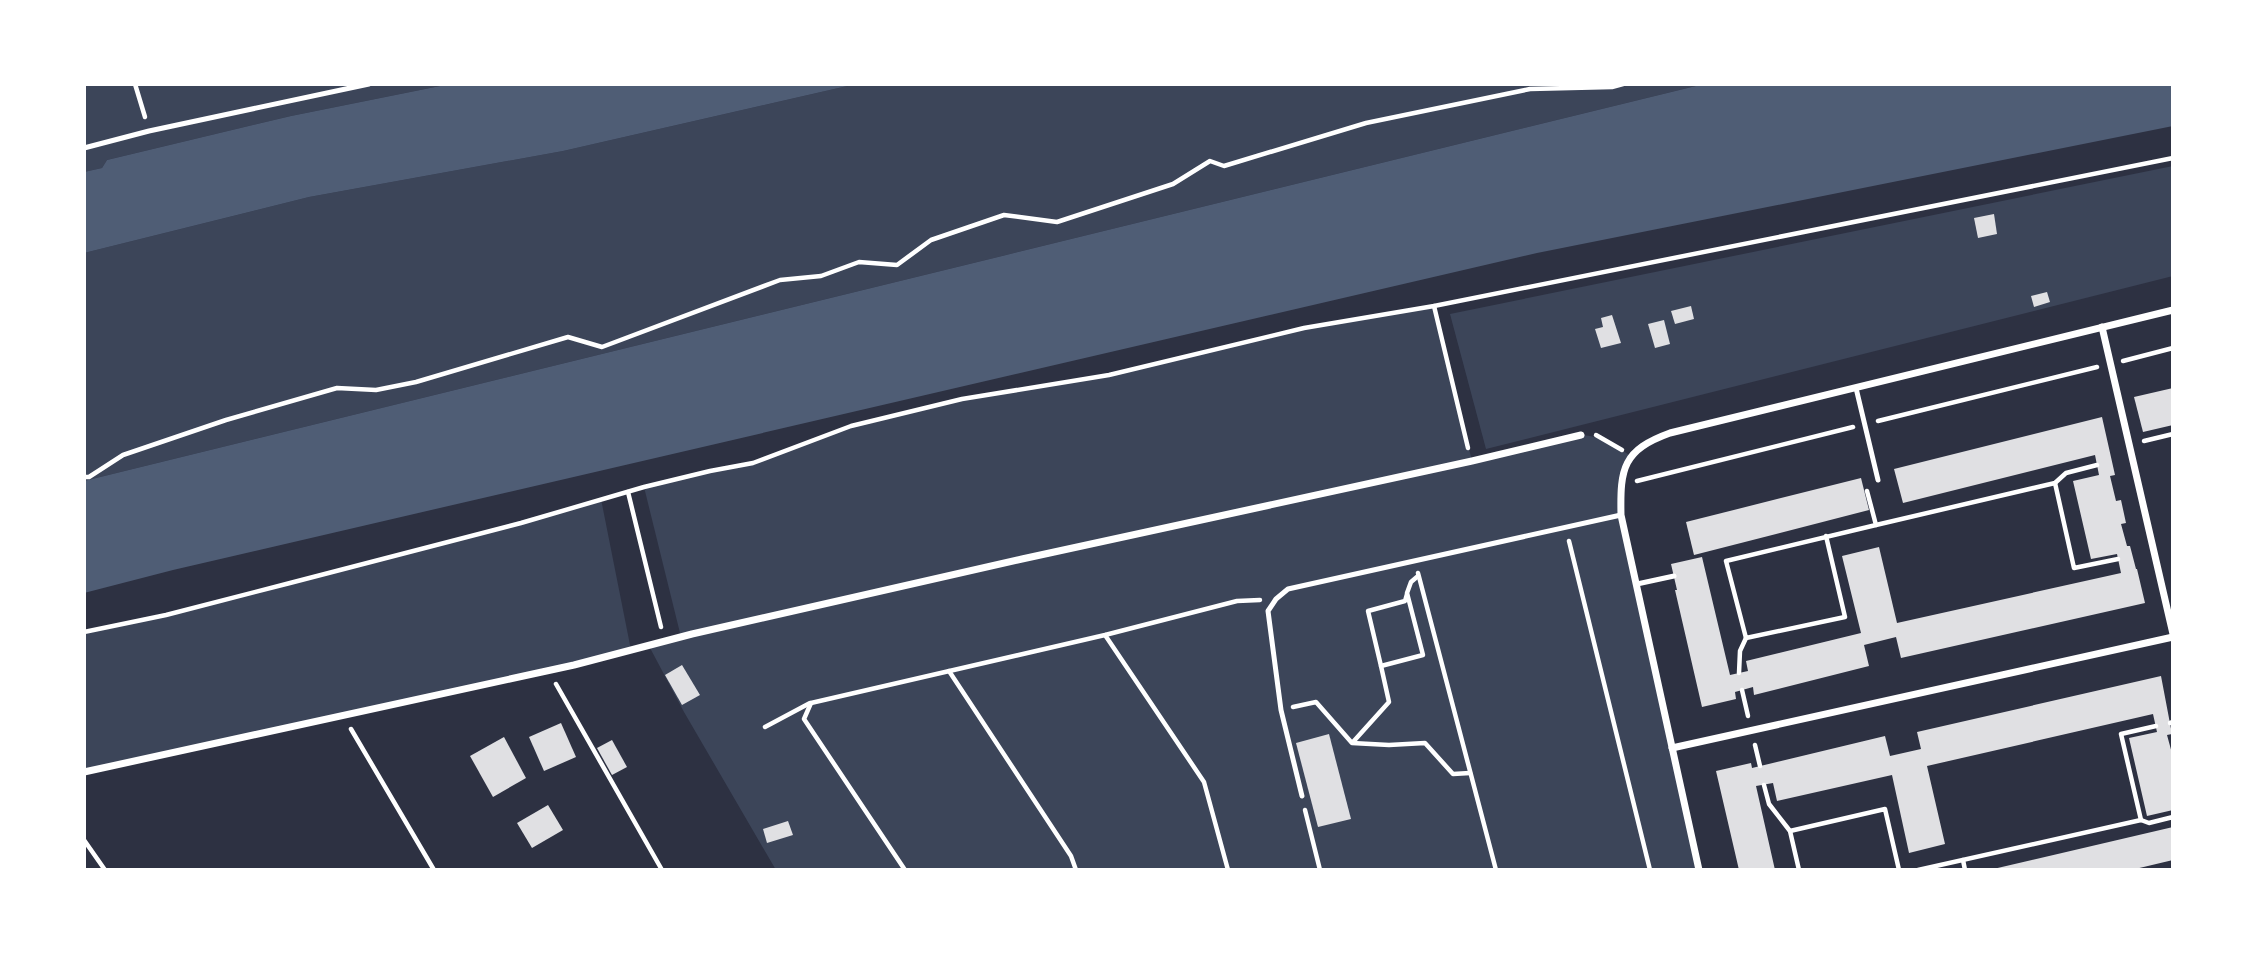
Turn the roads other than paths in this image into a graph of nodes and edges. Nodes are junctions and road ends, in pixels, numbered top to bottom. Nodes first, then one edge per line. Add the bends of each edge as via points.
1 (369, 84) edge
2 (84, 148) edge
3 (2173, 310) edge
4 (2102, 327) junction
5 (1856, 388) junction
6 (1581, 435) road end
7 (1878, 480) dead end
8 (1621, 515) junction
9 (1674, 576) dead end
10 (1637, 584) junction
11 (2173, 636) edge
12 (1672, 748) junction
13 (84, 772) edge
14 (1302, 796) road end
15 (1699, 870) edge

1 - 2 lane
3 - 4 street
4 - 5 street
4 - 11 street
5 - 7 lane
5 - 8 street via 1648,441 1624,467
6 - 13 street via 1022,559 549,671
8 - 10 street
8 - 14 lane via 1288,589 1276,599 1268,611 1280,710
9 - 10 lane
10 - 12 street
11 - 12 street
12 - 15 street

